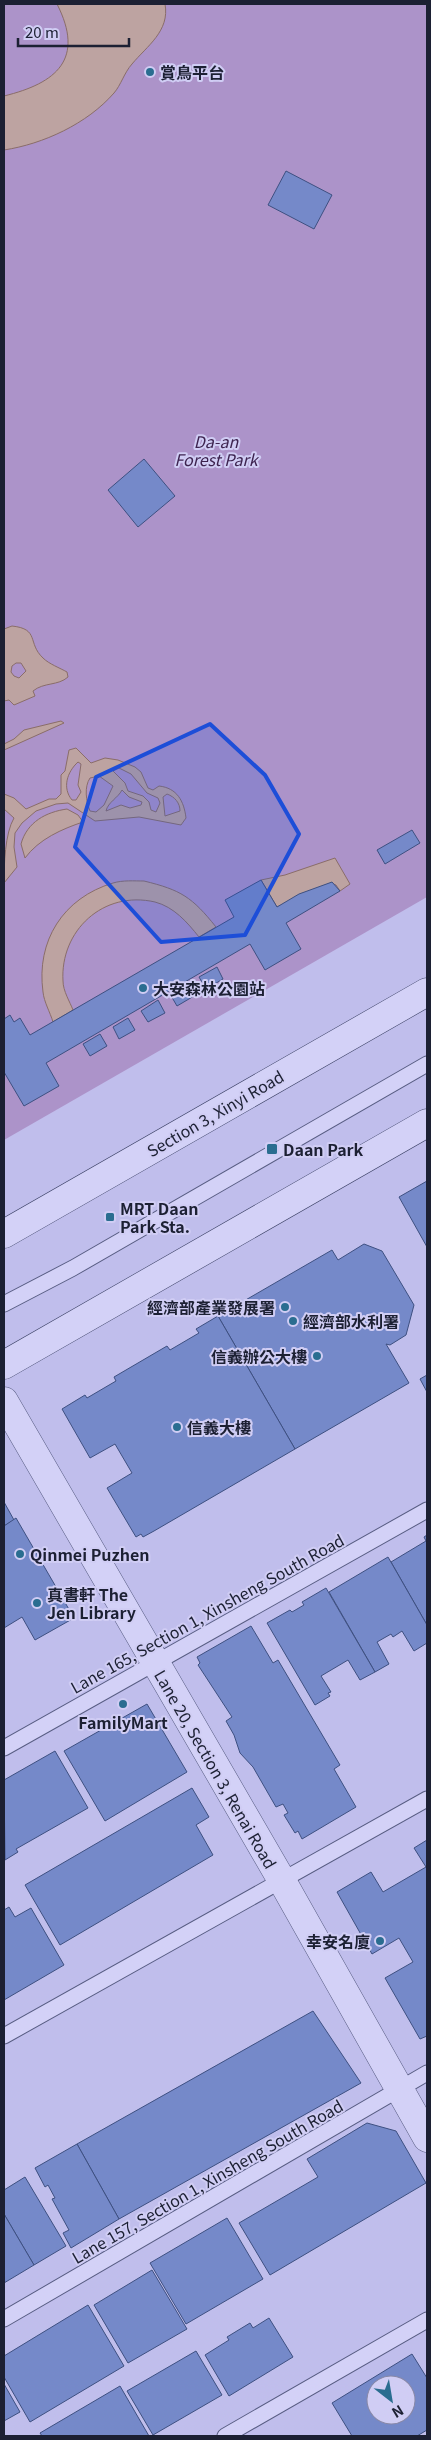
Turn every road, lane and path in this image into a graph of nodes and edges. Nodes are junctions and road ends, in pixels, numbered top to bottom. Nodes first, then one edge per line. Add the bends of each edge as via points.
1 (427, 992) edge
2 (427, 1064) edge
3 (427, 1123) edge
4 (4, 1234) edge
5 (4, 1304) edge
6 (4, 1365) edge
7 (4, 1401) edge
8 (427, 1510) edge
9 (154, 1662) junction
10 (4, 1748) edge
11 (427, 1799) edge
12 (281, 1879) junction
13 (4, 2036) edge
14 (427, 2073) edge
15 (400, 2088) junction
16 (427, 2138) edge
17 (4, 2318) edge
18 (427, 2320) edge
19 (225, 2436) edge

1 - 4 main road, Section 3, Xinyi Road
2 - 5 lane via 73,1268
3 - 6 main road
7 - 9 main road, Lane 20, Section 3, Renai Road
8 - 9 lane, Lane 165, Section 1, Xinsheng South Road
9 - 10 lane, Lane 165, Section 1, Xinsheng South Road
9 - 12 main road, Lane 20, Section 3, Renai Road
11 - 12 lane
12 - 13 lane
12 - 15 main road, Lane 20, Section 3, Renai Road
14 - 15 lane, Lane 157, Section 1, Xinsheng South Road
15 - 16 main road, Lane 20, Section 3, Renai Road
15 - 17 lane, Lane 157, Section 1, Xinsheng South Road
18 - 19 lane

